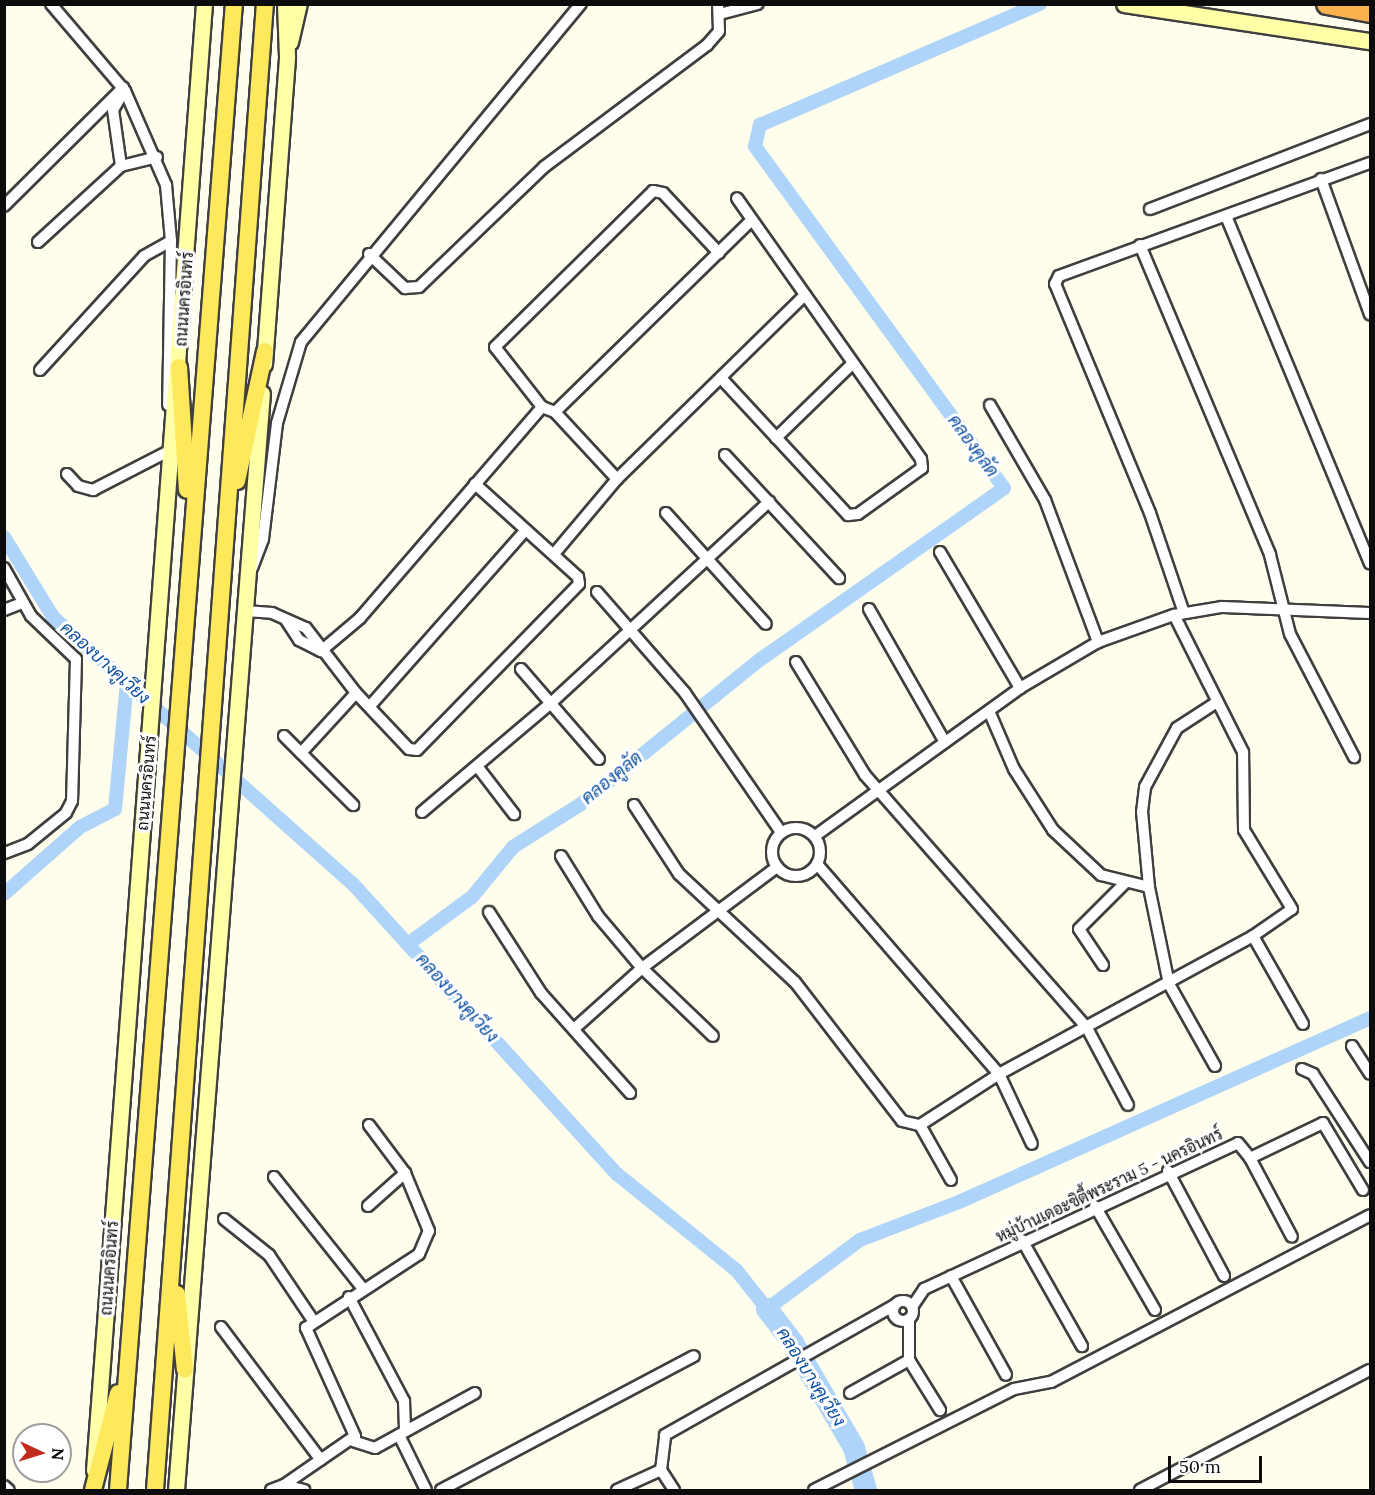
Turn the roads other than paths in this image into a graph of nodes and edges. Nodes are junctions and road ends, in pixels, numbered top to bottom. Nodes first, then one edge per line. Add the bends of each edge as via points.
1 (51, 4) edge
2 (204, 4) edge
3 (234, 4) edge
4 (265, 4) edge
5 (285, 4) edge
6 (299, 4) edge
7 (581, 4) edge
8 (758, 4) edge
9 (1124, 4) edge
10 (1328, 4) edge
11 (719, 9) edge
12 (1371, 12) edge
13 (1371, 41) edge
14 (287, 56) junction
15 (124, 89) junction
16 (1371, 124) edge
17 (157, 157) junction
18 (1371, 163) edge
19 (121, 166) junction
20 (1321, 179) junction
21 (737, 198) dead end
22 (4, 206) edge
23 (1150, 209) dead end
24 (1226, 216) junction
25 (752, 220) junction
26 (171, 241) junction
27 (38, 242) dead end
28 (1140, 245) junction
29 (719, 253) junction
30 (369, 254) junction
31 (805, 295) junction
32 (1371, 314) edge
33 (265, 351) junction
34 (853, 363) junction
35 (179, 366) junction
36 (40, 370) dead end
37 (721, 378) junction
38 (990, 405) dead end
39 (542, 407) junction
40 (555, 412) junction
41 (776, 438) junction
42 (169, 443) junction
43 (724, 455) dead end
44 (67, 474) dead end
45 (617, 479) junction
46 (475, 484) junction
47 (768, 502) junction
48 (666, 513) dead end
49 (525, 531) junction
50 (191, 545) junction
51 (224, 547) junction
52 (940, 552) dead end
53 (554, 554) junction
54 (706, 557) junction
55 (1371, 563) edge
56 (4, 568) edge
57 (839, 578) dead end
58 (248, 579) junction
59 (597, 592) dead end
60 (22, 603) junction
61 (1282, 606) junction
62 (869, 609) dead end
63 (4, 610) edge
64 (245, 611) junction
65 (1371, 613) edge
66 (1179, 614) junction
67 (766, 624) dead end
68 (628, 630) junction
69 (1098, 642) junction
70 (321, 651) junction
71 (796, 662) dead end
72 (521, 669) dead end
73 (1020, 688) junction
74 (357, 693) junction
75 (1217, 702) junction
76 (551, 703) junction
77 (370, 706) junction
78 (989, 711) junction
79 (284, 736) dead end
80 (945, 742) junction
81 (301, 753) junction
82 (1354, 756) dead end
83 (599, 759) dead end
84 (477, 766) junction
85 (879, 791) junction
86 (634, 805) dead end
87 (353, 806) dead end
88 (422, 812) dead end
89 (514, 814) dead end
90 (781, 832) junction
91 (815, 836) junction
92 (4, 853) edge
93 (561, 856) dead end
94 (817, 864) junction
95 (777, 867) junction
96 (1124, 884) junction
97 (1149, 887) junction
98 (489, 912) dead end
99 (718, 915) junction
100 (1253, 936) junction
101 (1103, 965) dead end
102 (642, 968) junction
103 (1169, 984) junction
104 (1303, 1024) dead end
105 (575, 1028) junction
106 (1087, 1028) junction
107 (713, 1036) dead end
108 (1352, 1046) dead end
109 (1215, 1066) dead end
110 (1302, 1069) dead end
111 (999, 1074) junction
112 (1371, 1074) edge
113 (630, 1093) dead end
114 (1128, 1105) dead end
115 (369, 1125) dead end
116 (920, 1125) junction
117 (1032, 1144) dead end
118 (1250, 1158) junction
119 (1371, 1162) edge
120 (1168, 1171) junction
121 (405, 1173) junction
122 (274, 1177) dead end
123 (951, 1180) dead end
124 (1363, 1190) dead end
125 (368, 1206) dead end
126 (1095, 1206) junction
127 (1371, 1215) edge
128 (224, 1219) dead end
129 (1292, 1237) dead end
130 (1022, 1240) junction
131 (172, 1248) junction
132 (951, 1276) junction
133 (1224, 1276) dead end
134 (363, 1289) junction
135 (349, 1297) junction
136 (895, 1305) junction
137 (912, 1307) junction
138 (1155, 1310) dead end
139 (312, 1319) junction
140 (909, 1319) junction
141 (221, 1327) dead end
142 (1082, 1346) dead end
143 (129, 1351) junction
144 (694, 1356) dead end
145 (909, 1360) junction
146 (185, 1370) junction
147 (1371, 1370) edge
148 (1006, 1375) dead end
149 (850, 1393) dead end
150 (475, 1394) dead end
151 (940, 1410) dead end
152 (402, 1433) junction
153 (353, 1441) junction
154 (321, 1460) junction
155 (661, 1470) junction
156 (284, 1485) junction
157 (4, 1486) edge
158 (9, 1491) edge
159 (92, 1491) edge
160 (118, 1491) edge
161 (155, 1491) edge
162 (176, 1491) edge
163 (271, 1491) edge
164 (304, 1491) edge
165 (426, 1491) edge
166 (441, 1491) edge
167 (617, 1491) edge
168 (674, 1491) edge
169 (814, 1491) edge
170 (1140, 1491) edge

1 - 15 street
2 - 35 main road, ถนนนครอินทร์
3 - 50 main road, ถนนนครอินทร์
4 - 51 main road
5 - 14 main road
6 - 14 main road
7 - 30 street
8 - 11 street
9 - 13 main road
10 - 12 highway
11 - 30 street via 719,31 707,45 544,166 419,287 405,288
14 - 33 main road
15 - 17 street
15 - 19 street via 113,110
15 - 22 street
16 - 23 street
17 - 19 street
17 - 26 street
18 - 20 street
19 - 27 street
20 - 24 street
20 - 32 street
21 - 25 street
24 - 28 street
24 - 55 street
25 - 29 street
25 - 31 street
26 - 36 street via 144,256
26 - 42 street
28 - 61 street via 1270,555
28 - 66 street via 1059,276 1054,290 1150,513
29 - 39 street via 660,191 649,194 495,347
29 - 40 street
30 - 58 street via 313,322 290,367 277,423 263,539
31 - 34 street
31 - 37 street
33 - 51 main road
33 - 58 main road
34 - 41 street
34 - 41 street via 921,459 920,470 858,514 848,515
35 - 42 main road, ถนนนครอินทร์
35 - 50 main road
37 - 41 street
37 - 45 street
38 - 69 street via 1045,500
39 - 40 street
39 - 46 street
40 - 45 street
42 - 44 street via 93,490 78,486
42 - 159 main road, ถนนนครอินทร์ via 156,663
43 - 47 street
45 - 53 street
46 - 49 street
46 - 70 street via 360,618
47 - 54 street
47 - 57 street
48 - 54 street
49 - 53 street
49 - 77 street
50 - 143 main road, ถนนนครอินทร์
51 - 131 main road
52 - 73 street
53 - 77 street via 579,584 420,749 410,749
54 - 67 street
54 - 68 street
56 - 60 street
58 - 64 main road
59 - 68 street
60 - 63 street
60 - 92 street via 76,660 72,801 66,813 28,843
61 - 65 street
61 - 66 street
61 - 82 street via 1290,634
62 - 80 street
64 - 70 street via 286,620 299,640
64 - 146 main road
66 - 69 street
66 - 75 street
68 - 76 street
68 - 90 street via 685,693
69 - 73 street
70 - 74 street
71 - 85 street
72 - 76 street
73 - 78 street
74 - 77 street
74 - 81 street
75 - 97 street via 1177,728 1145,788 1142,812
75 - 100 street via 1247,768 1244,830 1292,902 1288,913
76 - 83 street
76 - 84 street
78 - 80 street
78 - 96 street via 1014,769 1053,830 1101,875
79 - 81 street
80 - 85 street
81 - 87 street
84 - 88 street
84 - 89 street
85 - 91 street
85 - 106 street
86 - 99 street via 679,874
90 - 91 street via 799,827
90 - 95 street via 772,848
91 - 94 street
93 - 102 street via 598,916
94 - 95 street via 802,876
94 - 111 street
95 - 99 street
96 - 97 street
96 - 101 street via 1079,928
97 - 103 street
98 - 105 street via 541,993
99 - 102 street
99 - 116 street via 795,982 902,1121
100 - 103 street
100 - 104 street
102 - 105 street
102 - 107 street
103 - 106 street
103 - 109 street
105 - 113 street
106 - 111 street
106 - 114 street
108 - 112 street
110 - 119 street via 1313,1074
111 - 116 street
111 - 117 street
115 - 121 street
116 - 123 street
118 - 120 street, หมู่บ้านเดอะซิตี้พระราม 5 - นครอินทร์ via 1238,1143
118 - 124 street via 1323,1123
118 - 129 street
120 - 126 street, หมู่บ้านเดอะซิตี้พระราม 5 - นครอินทร์
120 - 133 street
121 - 125 street
121 - 134 street via 423,1207 429,1231 426,1243 419,1254
122 - 134 street
126 - 130 street, หมู่บ้านเดอะซิตี้พระราม 5 - นครอินทร์
126 - 138 street
127 - 169 street via 1051,1382 1014,1389
128 - 139 street via 269,1255
130 - 132 street, หมู่บ้านเดอะซิตี้พระราม 5 - นครอินทร์
130 - 142 street
131 - 146 main road
131 - 161 main road
132 - 137 street, หมู่บ้านเดอะซิตี้พระราม 5 - นครอินทร์ via 924,1289
132 - 148 street
134 - 135 street
135 - 139 street
135 - 152 street via 404,1401
136 - 137 street via 904,1301
136 - 140 street via 897,1320
136 - 155 street via 665,1435
137 - 140 street, หมู่บ้านเดอะซิตี้พระราม 5 - นครอินทร์
139 - 153 street via 305,1334 356,1428
140 - 145 street, หมู่บ้านเดอะซิตี้พระราม 5 - นครอินทร์
141 - 154 street
143 - 159 main road
143 - 160 main road, ถนนนครอินทร์
144 - 166 street
145 - 149 street
145 - 151 street
146 - 162 main road
147 - 170 street
150 - 152 street
152 - 153 street via 372,1449
152 - 165 street
153 - 154 street
154 - 156 street
155 - 167 street
155 - 168 street
156 - 163 street
156 - 164 street
157 - 158 street

